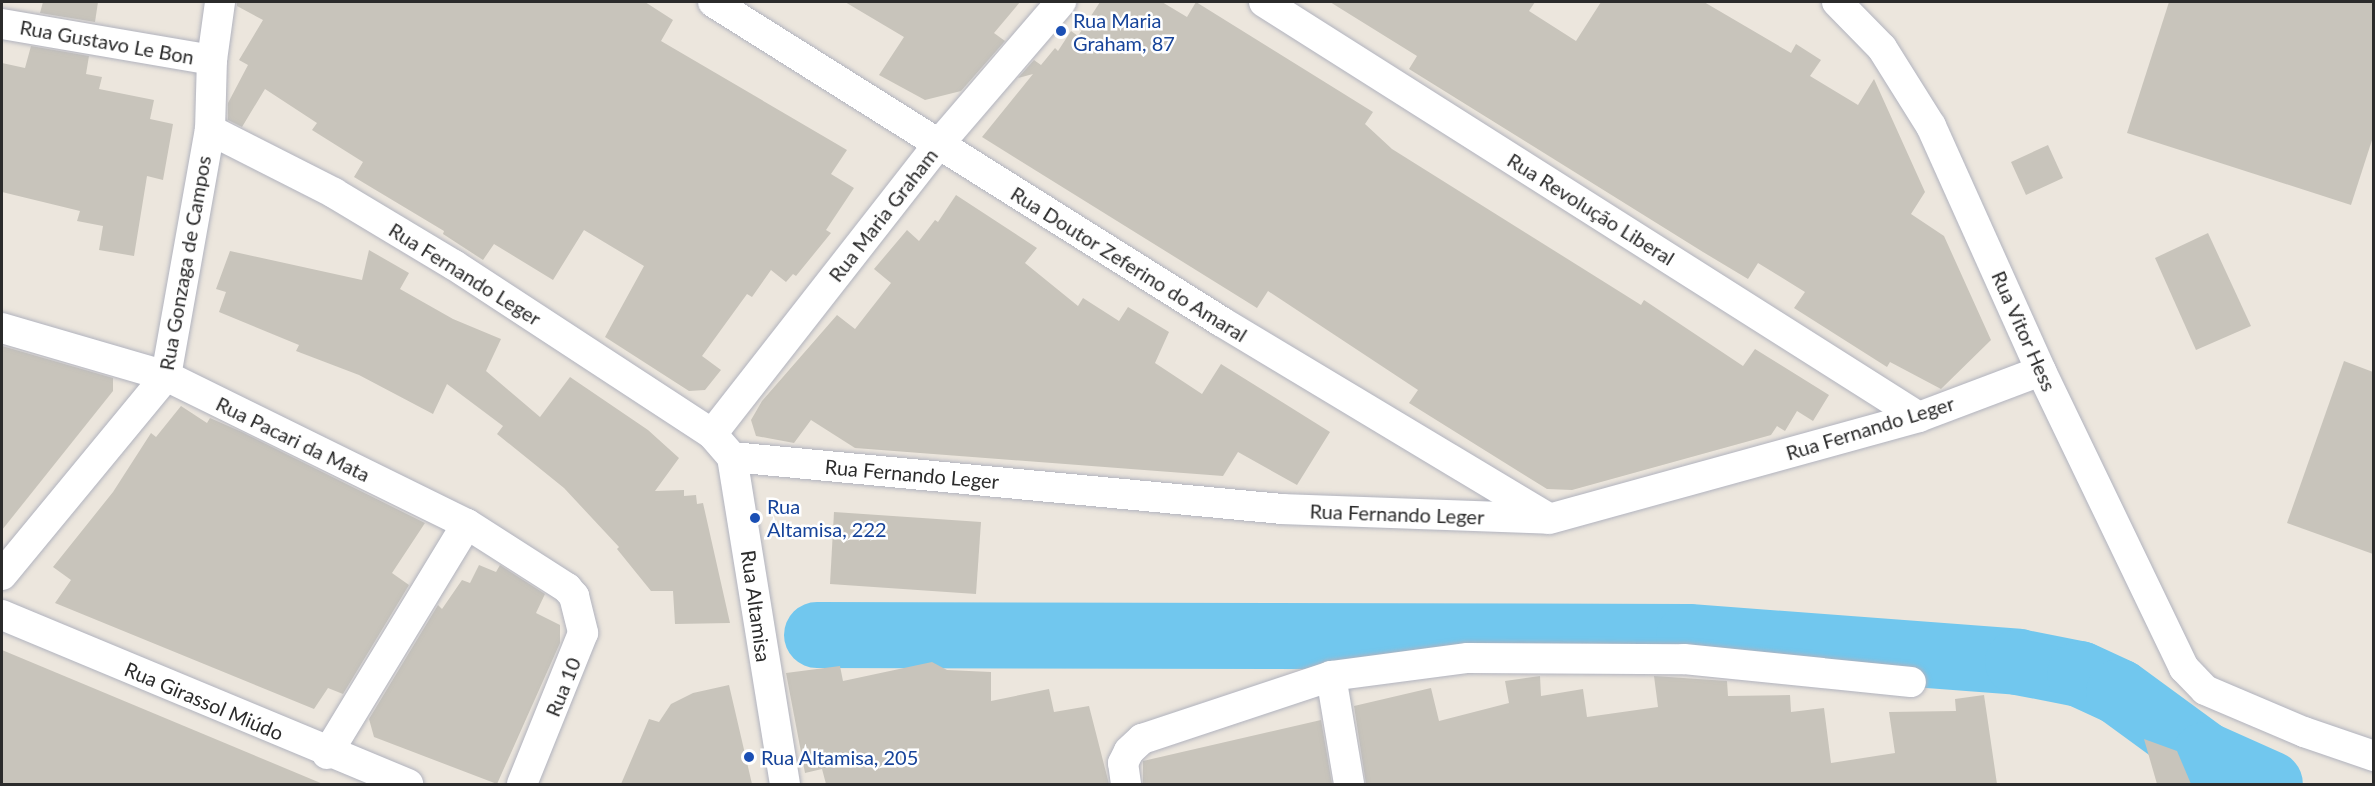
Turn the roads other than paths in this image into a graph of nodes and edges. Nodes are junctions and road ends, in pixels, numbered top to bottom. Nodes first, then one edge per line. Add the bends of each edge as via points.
1 (220, 2) edge
2 (713, 2) edge
3 (1061, 2) edge
4 (1264, 2) edge
5 (1847, 11) edge
6 (2, 24) edge
7 (212, 60) junction
8 (210, 130) junction
9 (938, 145) junction
10 (2, 328) edge
11 (2041, 371) junction
12 (166, 376) junction
13 (1918, 417) junction
14 (712, 434) junction
15 (732, 457) junction
16 (1549, 519) junction
17 (467, 525) junction
18 (2, 574) edge
19 (567, 588) joint
20 (2, 615) edge
21 (1331, 676) junction
22 (1911, 682) dead end
23 (327, 754) junction
24 (2373, 756) edge
25 (408, 784) edge
26 (522, 784) edge
27 (785, 784) edge
28 (1126, 784) edge
29 (1349, 784) edge

1 - 7 street, Rua Gonzaga de Campos
2 - 9 street, Rua Doutor Zeferino do Amaral
3 - 9 street, Rua Maria Graham
4 - 13 street, Rua Revolução Liberal
5 - 11 street, Rua Vitor Hess via 1882,48 1931,126
6 - 7 street, Rua Gustavo Le Bon
7 - 8 street, Rua Gonzaga de Campos
8 - 12 street, Rua Gonzaga de Campos
8 - 14 street, Rua Fernando Leger via 334,193 454,265
9 - 14 street, Rua Maria Graham
9 - 16 street, Rua Doutor Zeferino do Amaral
10 - 12 street, Rua Pacari da Mata
11 - 13 street, Rua Fernando Leger
11 - 24 street, Rua Vitor Hess via 2184,668 2205,690
12 - 17 street, Rua Pacari da Mata
12 - 18 street, Rua Gonzaga de Campos
13 - 16 street, Rua Fernando Leger
14 - 15 street
15 - 16 street, Rua Fernando Leger via 1282,509
15 - 27 street, Rua Altamisa
17 - 19 street, Rua Pacari da Mata
17 - 23 street
19 - 26 street, Rua 10 via 574,596 583,633
20 - 23 street, Rua Girassol Miúdo
21 - 22 street via 1468,658 1533,655 1716,662
21 - 28 street via 1142,739 1123,763
21 - 29 street
23 - 25 street, Rua Girassol Miúdo

